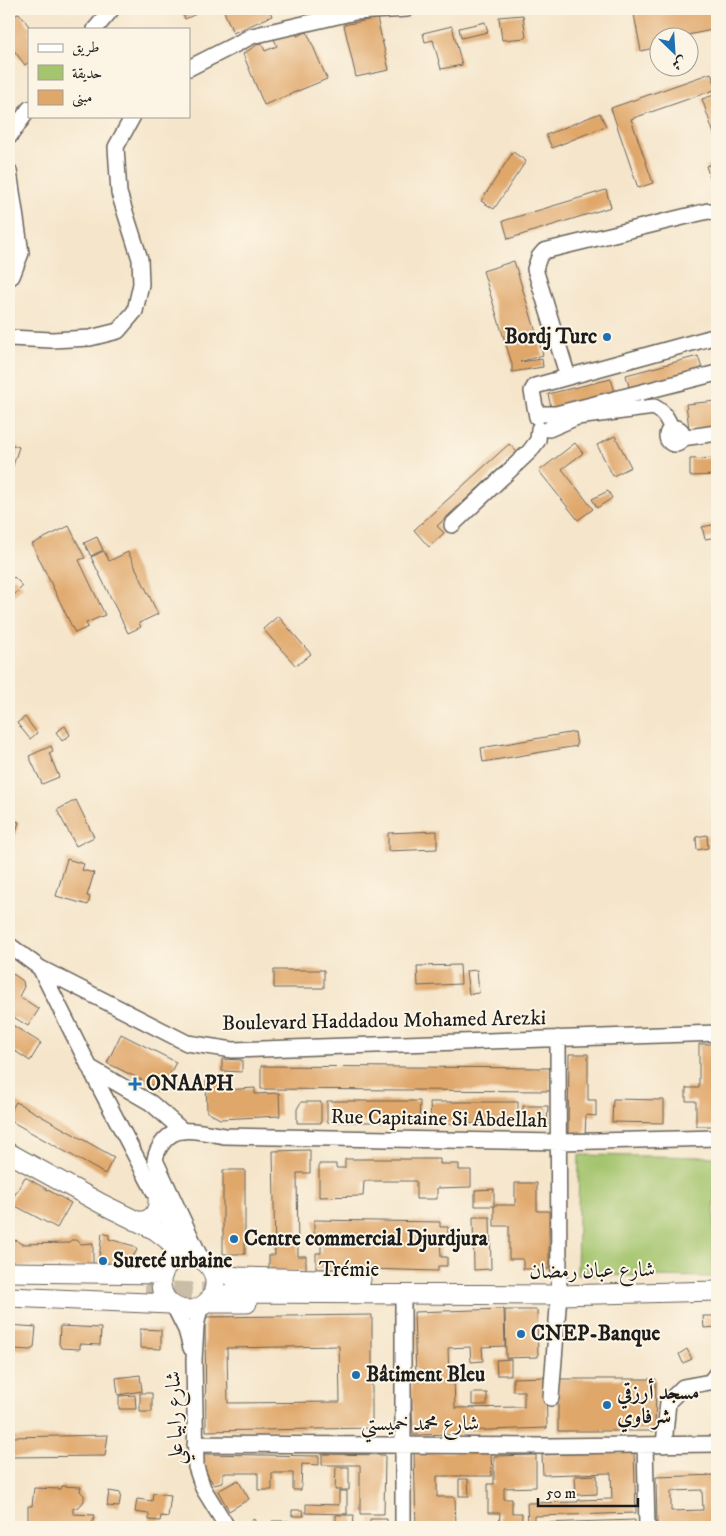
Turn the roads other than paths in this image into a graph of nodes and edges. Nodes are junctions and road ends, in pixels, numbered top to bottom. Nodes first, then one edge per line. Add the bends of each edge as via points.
1 (112, 9) edge
2 (407, 9) edge
3 (96, 28) edge
4 (190, 67) edge
5 (28, 110) edge
6 (132, 118) edge
7 (9, 137) edge
8 (9, 171) edge
9 (717, 212) edge
10 (9, 278) edge
11 (717, 336) edge
12 (9, 338) edge
13 (717, 373) edge
14 (568, 377) junction
15 (542, 422) junction
16 (717, 434) edge
17 (452, 526) dead end
18 (9, 945) edge
19 (40, 968) junction
20 (717, 1033) edge
21 (558, 1038) junction
22 (89, 1067) junction
23 (164, 1113) junction
24 (182, 1131) junction
25 (717, 1138) edge
26 (164, 1141) junction
27 (558, 1142) junction
28 (9, 1153) edge
29 (158, 1199) junction
30 (102, 1204) junction
31 (135, 1221) junction
32 (194, 1260) junction
33 (9, 1272) edge
34 (163, 1272) junction
35 (145, 1290) tunnel mouth
36 (717, 1291) edge
37 (230, 1293) tunnel mouth
38 (467, 1294) junction
39 (11, 1295) edge
40 (559, 1295) junction
41 (403, 1304) junction
42 (172, 1305) junction
43 (204, 1305) junction
44 (194, 1360) junction
45 (717, 1373) edge
46 (552, 1398) dead end
47 (195, 1444) junction
48 (717, 1444) edge
49 (403, 1445) junction
50 (664, 1445) junction
51 (645, 1446) junction
52 (227, 1527) edge
53 (403, 1527) edge
54 (647, 1527) edge

1 - 3 street
2 - 4 street via 355,12 252,36
5 - 7 street
6 - 12 street via 116,147 119,193 140,258 141,284 134,311 118,331 90,338
8 - 10 street via 21,253
9 - 14 street via 708,211 544,251 535,269
11 - 14 street
13 - 15 street via 556,414
14 - 15 street via 535,386 532,391
15 - 16 street via 654,407 667,417 677,433
15 - 17 street via 538,440 530,451
18 - 19 street, Boulevard Haddadou Mohamed Arezki
19 - 21 street, Boulevard Haddadou Mohamed Arezki via 187,1043 233,1050
19 - 22 street
20 - 21 street, Boulevard Haddadou Mohamed Arezki
21 - 27 street
22 - 23 street
22 - 29 street
23 - 24 street
23 - 26 street via 169,1127
24 - 26 street
24 - 27 street, Rue Capitaine Si Abdellah via 225,1136
25 - 27 street, Rue Capitaine Si Abdellah
26 - 32 street via 156,1154 156,1164
27 - 40 street
28 - 30 main road
29 - 31 main road via 155,1215 146,1221
29 - 32 street
30 - 31 main road
30 - 34 main road via 155,1244
31 - 32 main road via 162,1235
32 - 34 main road via 171,1262
32 - 38 main road via 239,1277 437,1283
32 - 43 main road via 213,1272 216,1285
33 - 34 main road
34 - 42 main road via 161,1287
35 - 39 main road
36 - 40 main road, شارع عبان رمضان
37 - 38 main road, Trémie
38 - 40 main road, شارع عبان رمضان
38 - 41 main road via 432,1305
39 - 42 main road
40 - 46 street
41 - 43 main road
41 - 49 street
42 - 43 main road via 187,1310
42 - 44 street via 186,1330
43 - 44 street via 196,1326
44 - 47 street, شارع رابيا علي
45 - 50 street via 710,1382 683,1387 668,1402
47 - 49 street, شارع محمد خميستي
47 - 52 street, شارع رابيا علي via 199,1478
48 - 50 street, شارع محمد خميستي
49 - 51 street, شارع محمد خميستي
49 - 53 street
50 - 51 street, شارع محمد خميستي
51 - 54 street

